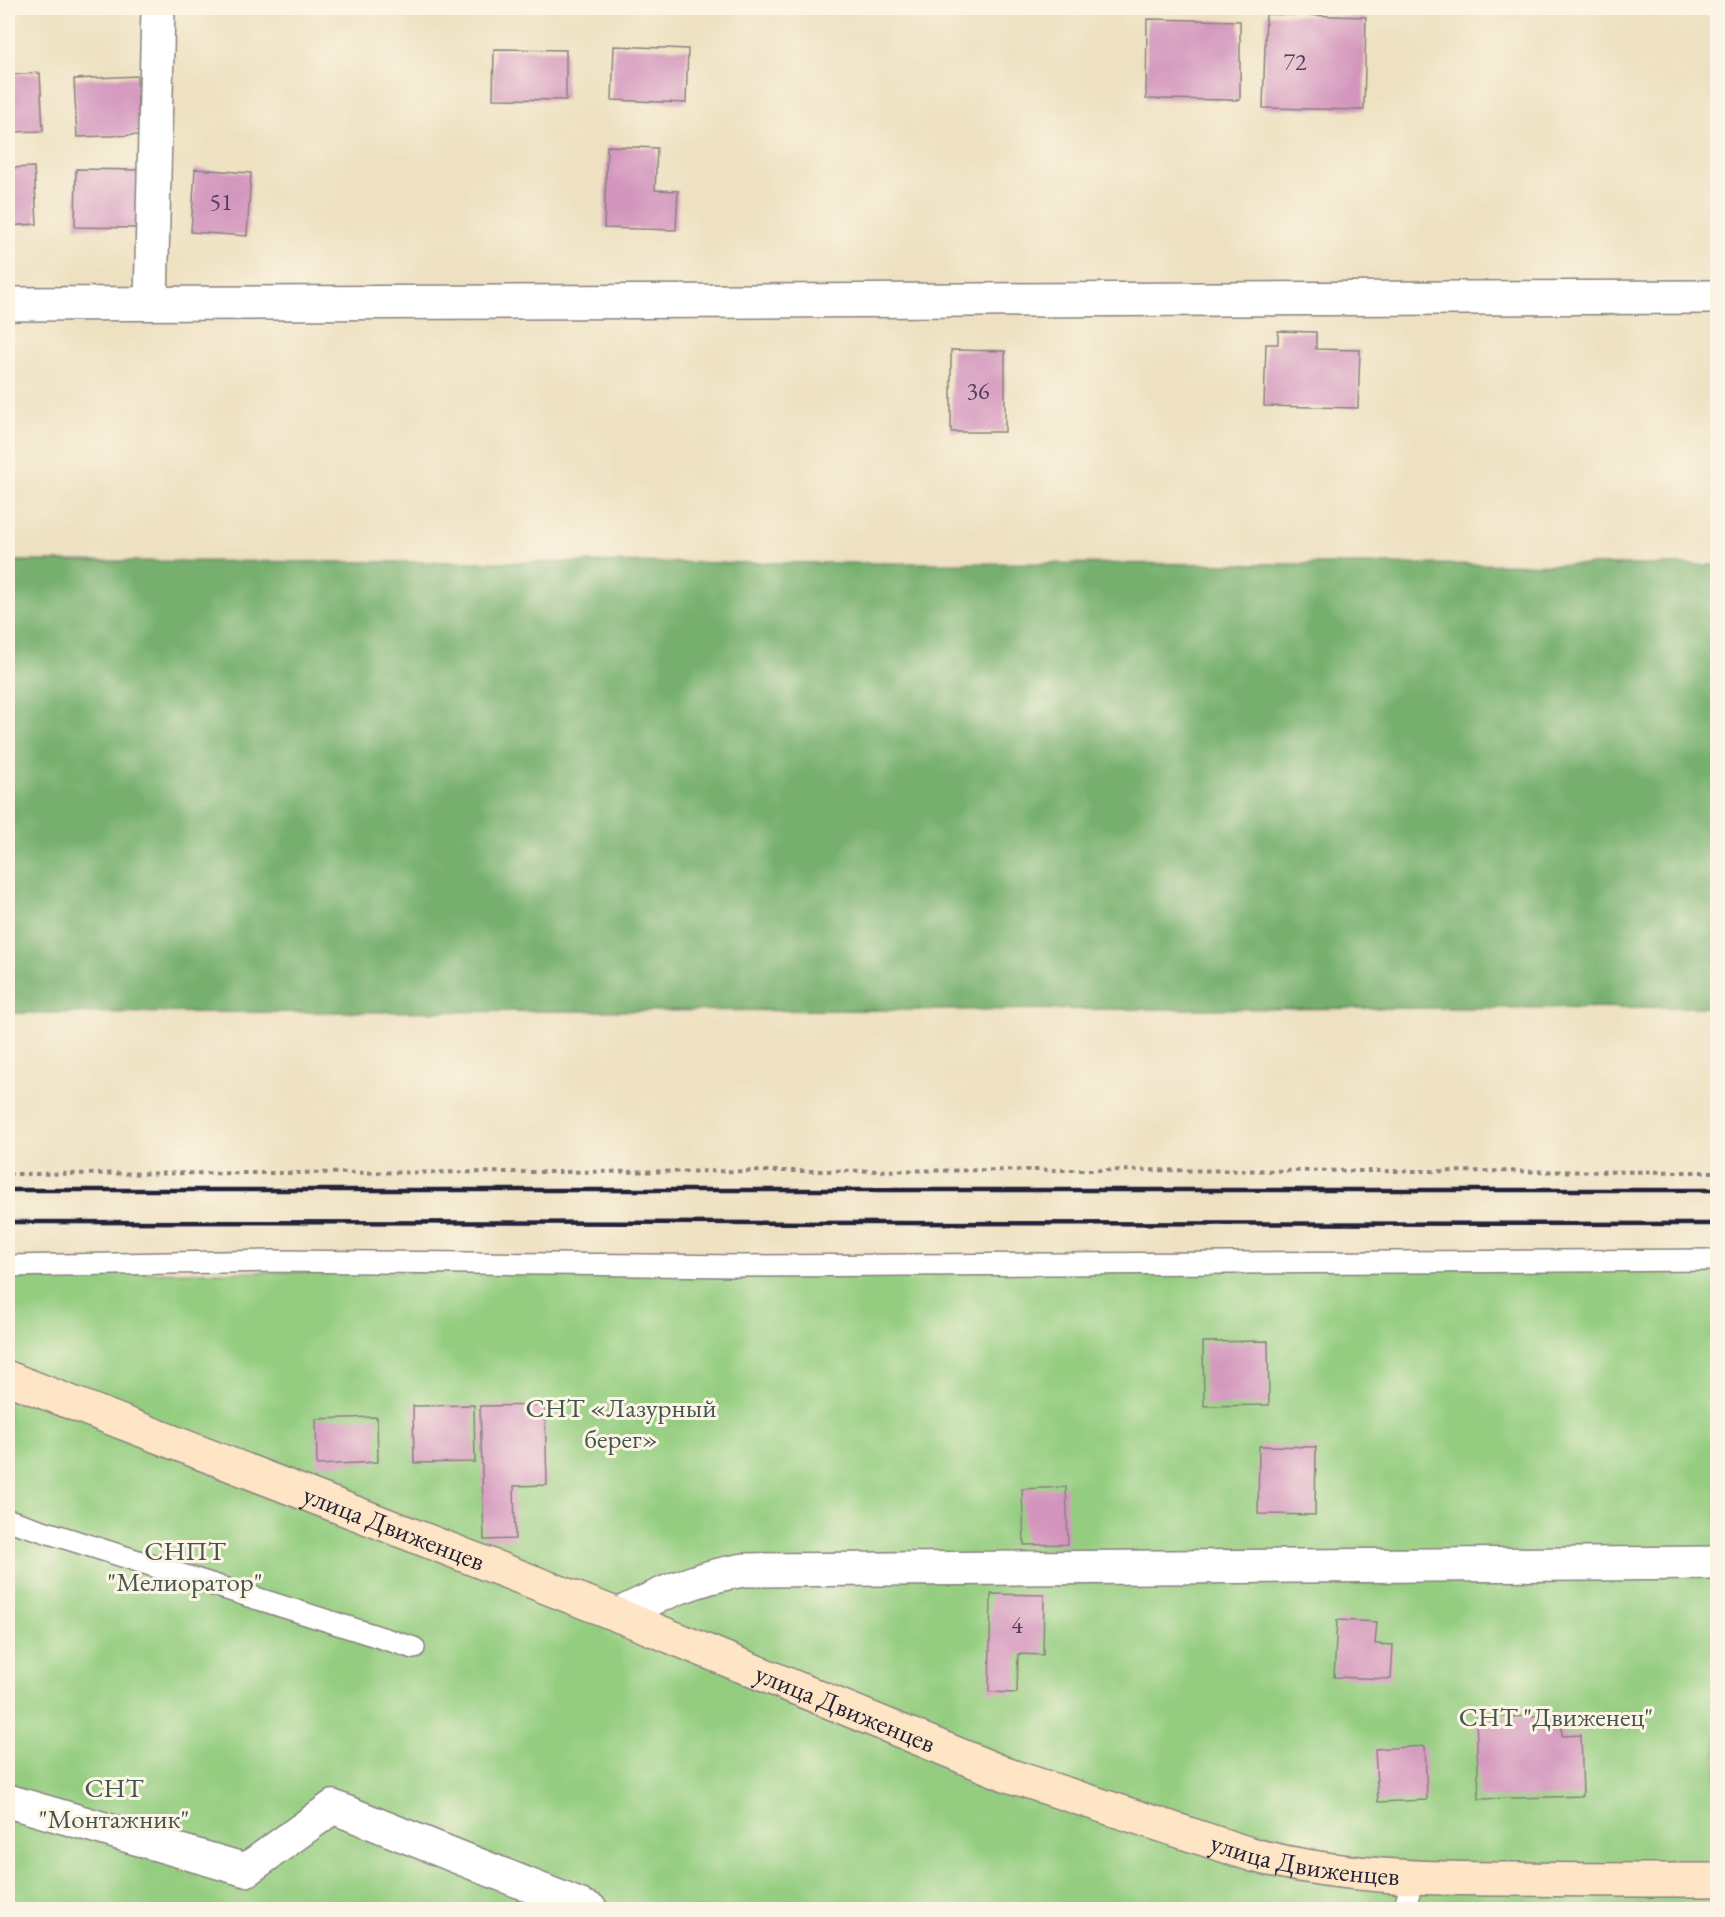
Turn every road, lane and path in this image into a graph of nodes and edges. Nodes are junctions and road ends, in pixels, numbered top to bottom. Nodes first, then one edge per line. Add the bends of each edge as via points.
1 (158, 8) edge
2 (1718, 297) edge
3 (151, 302) junction
4 (8, 304) edge
5 (1718, 1172) edge
6 (8, 1174) edge
7 (1718, 1260) edge
8 (8, 1266) edge
9 (8, 1378) edge
10 (8, 1520) edge
11 (1718, 1563) edge
12 (618, 1615) junction
13 (414, 1648) dead end
14 (8, 1801) edge
15 (1718, 1880) edge
16 (1408, 1894) edge
17 (591, 1910) edge

1 - 3 street
2 - 3 street
3 - 4 street
5 - 6 path
7 - 8 lane via 753,1266 276,1261
9 - 12 street, улица Движенцев
10 - 13 lane
11 - 12 street via 744,1570 694,1580
12 - 16 street, улица Движенцев via 1008,1775 1253,1855 1360,1875
14 - 17 street via 246,1870 333,1807
15 - 16 street, улица Движенцев

